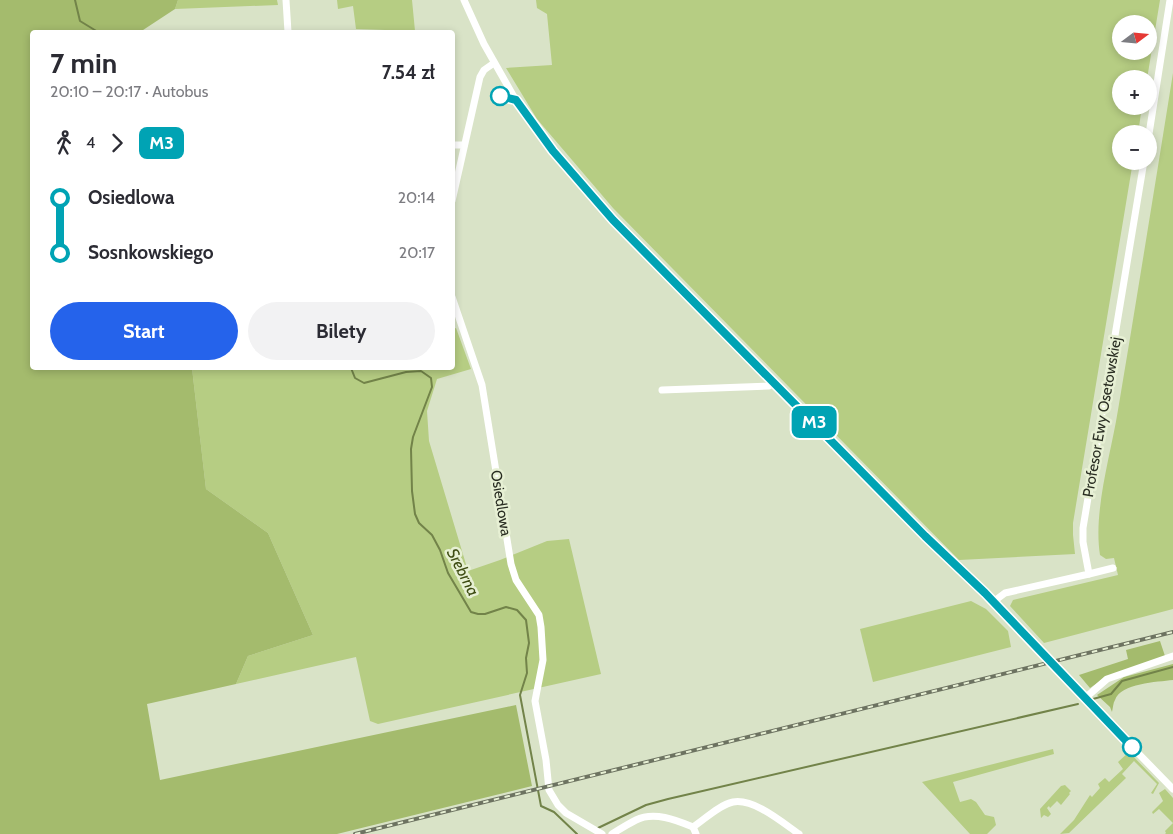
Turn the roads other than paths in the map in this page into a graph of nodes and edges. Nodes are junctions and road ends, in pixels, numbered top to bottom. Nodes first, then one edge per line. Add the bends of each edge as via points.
1 (286, 0) edge
2 (464, 0) edge
3 (1170, 0) edge
4 (288, 30) edge
5 (494, 63) junction
6 (1150, 125) edge
7 (455, 145) edge
8 (464, 145) junction
9 (1143, 170) edge
10 (455, 187) edge
11 (455, 306) edge
12 (774, 382) junction
13 (662, 390) dead end
14 (1114, 568) dead end
15 (1089, 574) junction
16 (993, 602) junction
17 (1173, 656) edge
18 (1046, 658) tunnel mouth
19 (1062, 675) tunnel mouth
20 (1084, 698) junction
21 (1173, 789) edge
22 (695, 830) edge
23 (602, 834) edge
24 (612, 834) edge
25 (799, 834) edge

1 - 4 street
2 - 5 street
3 - 6 street
5 - 8 street via 481,74
5 - 12 street via 533,126 588,193
7 - 8 street
8 - 10 street
9 - 15 street, Profesor Ewy Osetowskiej via 1083,528
11 - 23 street, Osiedlowa via 482,385 511,564 516,580 539,615 542,627 543,660 535,701 550,790 566,813
12 - 13 street via 769,386
12 - 16 street
14 - 15 street
15 - 16 street via 1008,592
16 - 18 street
17 - 20 street via 1107,679
19 - 20 street
20 - 21 street
22 - 24 street via 646,816
22 - 25 street via 721,808 733,802 745,802

